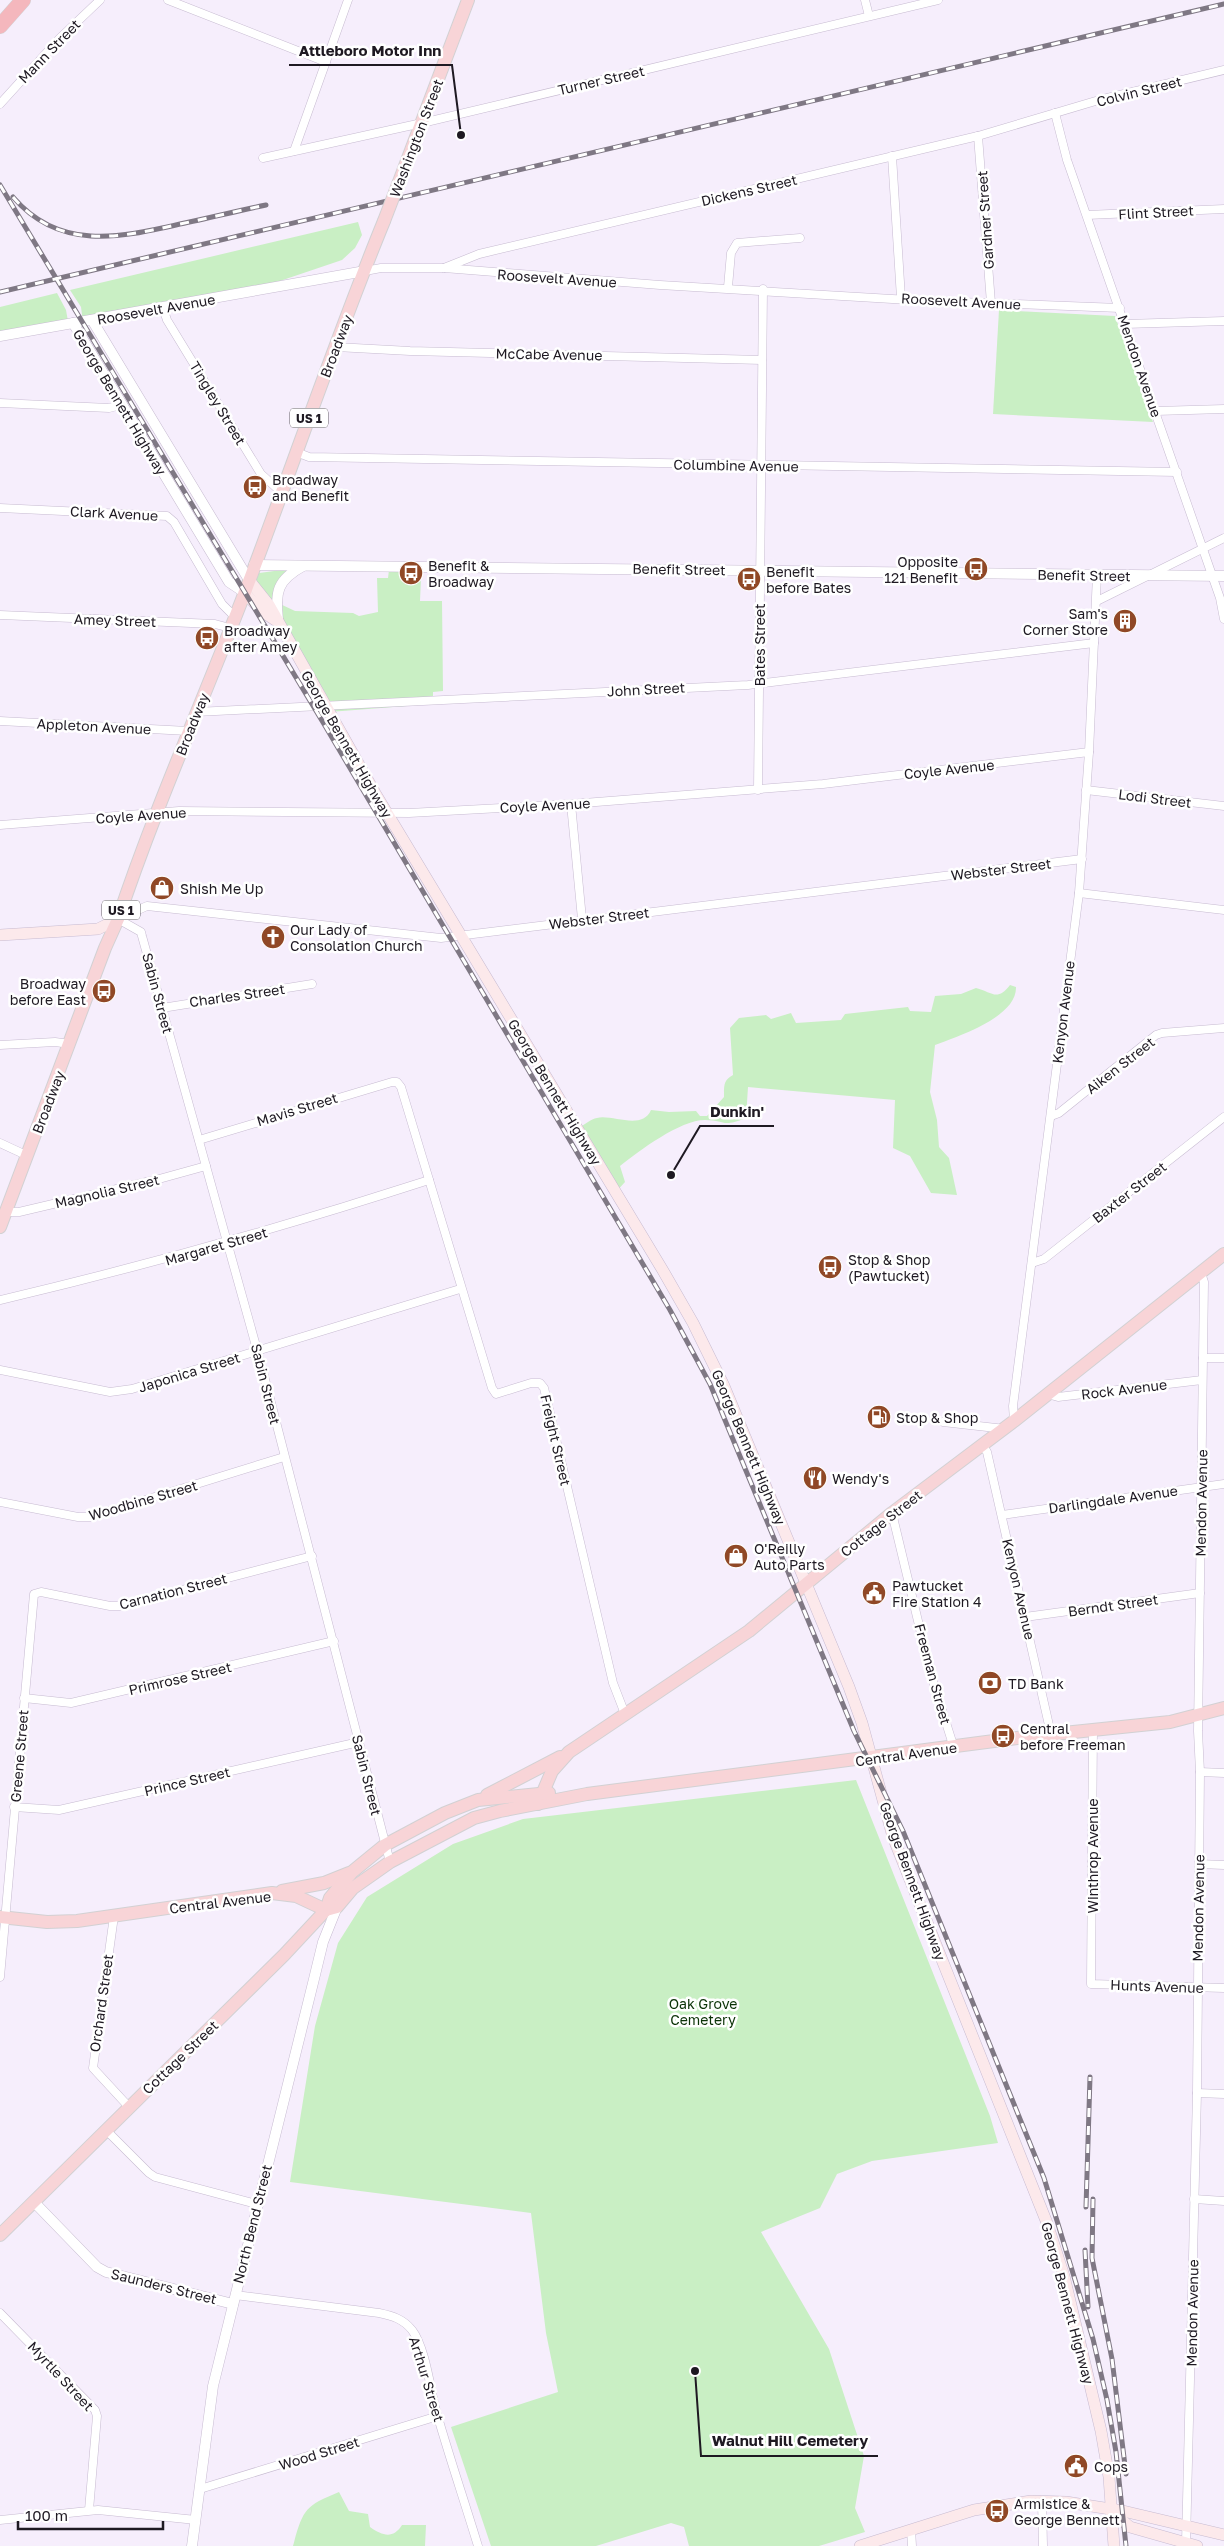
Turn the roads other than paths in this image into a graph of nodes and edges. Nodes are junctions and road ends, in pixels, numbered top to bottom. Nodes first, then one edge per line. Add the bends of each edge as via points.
1 (23, 0) edge
2 (100, 0) edge
3 (168, 0) edge
4 (348, 0) edge
5 (469, 0) edge
6 (865, 0) edge
7 (938, 0) edge
8 (869, 16) junction
9 (0, 26) edge
10 (326, 62) junction
11 (1224, 70) edge
12 (0, 104) edge
13 (1055, 113) junction
14 (422, 123) junction
15 (978, 136) junction
16 (294, 151) junction
17 (892, 156) junction
18 (263, 158) dead end
19 (1224, 209) edge
20 (1087, 215) junction
21 (384, 221) joint
22 (800, 238) dead end
23 (444, 268) junction
24 (365, 271) junction
25 (728, 287) junction
26 (763, 289) junction
27 (901, 298) junction
28 (991, 303) junction
29 (163, 308) junction
30 (1120, 308) junction
31 (92, 320) junction
32 (1224, 321) edge
33 (73, 324) junction
34 (1125, 324) junction
35 (0, 336) edge
36 (336, 347) junction
37 (762, 360) junction
38 (0, 404) edge
39 (121, 405) junction
40 (1224, 409) edge
41 (1156, 412) junction
42 (296, 452) junction
43 (761, 465) junction
44 (1177, 472) junction
45 (280, 491) junction
46 (0, 508) edge
47 (1224, 538) edge
48 (1202, 549) junction
49 (254, 565) junction
50 (306, 565) junction
51 (760, 570) junction
52 (1097, 575) junction
53 (1149, 576) junction
54 (1212, 576) junction
55 (1224, 576) edge
56 (246, 586) junction
57 (1097, 601) junction
58 (0, 615) edge
59 (1224, 619) edge
60 (232, 622) junction
61 (277, 623) junction
62 (1094, 643) junction
63 (759, 684) junction
64 (325, 707) junction
65 (196, 712) junction
66 (0, 721) edge
67 (188, 731) junction
68 (1089, 752) junction
69 (758, 790) junction
70 (1086, 790) junction
71 (570, 804) junction
72 (1224, 806) edge
73 (387, 814) junction
74 (157, 815) junction
75 (0, 825) edge
76 (1082, 859) junction
77 (1079, 893) junction
78 (1224, 910) edge
79 (118, 919) junction
80 (582, 920) junction
81 (0, 935) edge
82 (462, 936) junction
83 (312, 984) dead end
84 (162, 1008) junction
85 (1224, 1028) edge
86 (70, 1044) junction
87 (0, 1046) edge
88 (397, 1082) joint
89 (1051, 1116) junction
90 (1224, 1117) edge
91 (198, 1140) junction
92 (0, 1143) edge
93 (28, 1156) junction
94 (206, 1166) junction
95 (429, 1180) junction
96 (7, 1212) junction
97 (0, 1227) edge
98 (228, 1242) junction
99 (1224, 1254) edge
100 (1032, 1263) junction
101 (1201, 1273) junction
102 (460, 1289) junction
103 (0, 1300) edge
104 (258, 1350) junction
105 (1203, 1358) junction
106 (1224, 1358) edge
107 (0, 1370) edge
108 (1202, 1380) junction
109 (1047, 1394) junction
110 (943, 1422) dead end
111 (1009, 1425) junction
112 (983, 1446) junction
113 (284, 1457) junction
114 (1224, 1484) edge
115 (1201, 1487) junction
116 (0, 1502) edge
117 (892, 1513) junction
118 (1002, 1515) junction
119 (312, 1556) junction
120 (807, 1584) junction
121 (1200, 1593) junction
122 (34, 1594) joint
123 (1025, 1617) junction
124 (334, 1641) junction
125 (24, 1698) junction
126 (1224, 1708) edge
127 (625, 1714) junction
128 (1198, 1716) junction
129 (1094, 1729) junction
130 (1051, 1734) junction
131 (359, 1742) junction
132 (954, 1748) junction
133 (569, 1752) junction
134 (870, 1759) junction
135 (1200, 1772) junction
136 (1224, 1773) edge
137 (540, 1798) junction
138 (478, 1800) junction
139 (14, 1807) junction
140 (385, 1845) junction
141 (390, 1862) junction
142 (1198, 1864) junction
143 (1224, 1865) edge
144 (352, 1872) junction
145 (272, 1893) junction
146 (331, 1908) junction
147 (114, 1916) junction
148 (2, 1918) edge
149 (0, 1977) edge
150 (1091, 1984) joint
151 (1198, 1987) junction
152 (1224, 1988) edge
153 (1197, 2093) junction
154 (1224, 2094) edge
155 (129, 2107) junction
156 (106, 2130) junction
157 (1194, 2199) junction
158 (1224, 2200) edge
159 (34, 2202) junction
160 (256, 2204) junction
161 (1, 2231) edge
162 (234, 2299) junction
163 (0, 2313) edge
164 (438, 2416) junction
165 (200, 2489) junction
166 (1042, 2501) junction
167 (89, 2510) junction
168 (1111, 2511) junction
169 (0, 2520) edge
170 (196, 2520) junction
171 (1187, 2525) junction
172 (911, 2529) junction
173 (1224, 2535) edge
174 (1186, 2543) junction
175 (192, 2546) edge
176 (478, 2546) edge
177 (860, 2546) edge
178 (912, 2546) edge
179 (1044, 2546) edge
180 (1114, 2546) edge
181 (1198, 2546) edge

1 - 9 highway
2 - 12 street, Mann Street via 59,39
3 - 10 street
4 - 10 street
5 - 14 main road, Washington Street / US 1
6 - 8 street
7 - 8 street, Turner Street
8 - 14 street, Turner Street
10 - 16 street
11 - 13 street, Colvin Street
13 - 15 street, Dickens Street
13 - 20 street, Mendon Avenue via 1067,160
14 - 16 street, Turner Street
14 - 21 main road, Washington Street / US 1, bridge
15 - 17 street, Dickens Street
15 - 28 street, Gardner Street
16 - 18 street, Turner Street
17 - 23 street, Dickens Street via 479,254
17 - 27 street
19 - 20 street, Flint Street
20 - 30 street, Mendon Avenue
21 - 24 main road, Broadway / US 1
22 - 25 street via 737,243 730,253
23 - 24 street, Roosevelt Avenue
23 - 25 street, Roosevelt Avenue via 660,285
24 - 29 street, Roosevelt Avenue
24 - 36 main road, Broadway / US 1
25 - 26 street, Roosevelt Avenue
26 - 27 street, Roosevelt Avenue
26 - 37 street, Bates Street
27 - 28 street, Roosevelt Avenue
28 - 30 street, Roosevelt Avenue
29 - 31 street, Roosevelt Avenue
29 - 45 street, Tingley Street via 167,320 261,474
30 - 34 street, Mendon Avenue
31 - 33 street, Roosevelt Avenue
31 - 56 street, George Bennett Highway
32 - 34 street
33 - 35 street, Roosevelt Avenue
33 - 39 street, George Bennett Highway
34 - 41 street, Mendon Avenue
36 - 37 street, McCabe Avenue
36 - 42 main road, Broadway / US 1
37 - 43 street, Bates Street
38 - 39 street via 109,408
39 - 56 street, George Bennett Highway via 229,582
40 - 41 street
41 - 44 street, Mendon Avenue
42 - 43 street, Columbine Avenue via 309,457
42 - 45 main road, Broadway / US 1
43 - 44 street, Columbine Avenue
43 - 51 street, Bates Street
44 - 48 street, Mendon Avenue
45 - 49 main road, Broadway / US 1
46 - 60 street, Clark Avenue via 167,516 174,522
47 - 48 street
48 - 53 street
48 - 54 street, Mendon Avenue
49 - 50 street, Benefit Street
49 - 56 main road, Broadway / US 1
50 - 51 street, Benefit Street
50 - 61 street via 292,572 281,584 277,594
51 - 52 street, Benefit Street
51 - 63 street, Bates Street
52 - 53 street, Benefit Street
52 - 57 street, Kenyon Avenue
53 - 54 street, Benefit Street
53 - 57 street
54 - 55 street, Benefit Street
54 - 59 street, Mendon Avenue
56 - 60 main road, Broadway / US 1
56 - 61 main road, George Bennett Highway via 263,612
57 - 62 street, Kenyon Avenue
58 - 60 street, Amey Street via 215,624
60 - 65 main road, Broadway / US 1
61 - 64 main road, George Bennett Highway
62 - 63 street, John Street
62 - 68 street, Kenyon Avenue
63 - 64 street, John Street
63 - 69 street, Bates Street
64 - 65 street, John Street
64 - 73 main road, George Bennett Highway
65 - 67 main road, Broadway / US 1
66 - 67 street, Appleton Avenue
67 - 74 main road, Broadway / US 1
68 - 69 street, Coyle Avenue
68 - 70 street, Kenyon Avenue
69 - 71 street, Coyle Avenue
70 - 72 street, Lodi Street
70 - 76 street, Kenyon Avenue
71 - 73 street, Coyle Avenue
71 - 80 street
73 - 74 street, Coyle Avenue via 179,811
73 - 82 main road, George Bennett Highway
74 - 75 street, Coyle Avenue
74 - 79 main road, Broadway / US 1
76 - 77 street, Kenyon Avenue
76 - 80 street, Webster Street
77 - 78 street
77 - 89 street, Kenyon Avenue
79 - 81 main road via 98,929
79 - 82 street, Webster Street via 147,906 441,938
79 - 84 street, Sabin Street via 141,932
79 - 86 main road, Broadway / US 1
80 - 82 street, Webster Street
82 - 120 main road, George Bennett Highway via 693,1322 724,1386
83 - 84 street, Charles Street
84 - 91 street, Sabin Street
85 - 89 street, Aiken Street via 1156,1035 1059,1113
86 - 87 street
86 - 93 main road, Broadway / US 1
88 - 91 street, Mavis Street via 352,1092
88 - 95 street, Freight Street
89 - 100 street, Kenyon Avenue
90 - 100 street, Baxter Street via 1044,1258
91 - 94 street, Sabin Street
92 - 93 street
93 - 96 main road, Broadway / US 1
94 - 96 street, Magnolia Street via 28,1210
94 - 98 street, Sabin Street
95 - 98 street, Margaret Street
95 - 102 street, Freight Street
96 - 97 main road, Broadway / US 1
98 - 103 street, Margaret Street
98 - 104 street, Sabin Street
99 - 101 main road, Cottage Street
100 - 111 street, Kenyon Avenue
101 - 105 street, Mendon Avenue via 1204,1282
101 - 109 main road, Cottage Street
102 - 104 street, Japonica Street
102 - 127 street, Freight Street via 496,1394 532,1383 540,1383 544,1388 613,1683
104 - 107 street, Japonica Street via 132,1390 110,1392
104 - 113 street, Sabin Street
105 - 106 street
105 - 108 street, Mendon Avenue
108 - 109 street, Rock Avenue via 1058,1398
108 - 115 street, Mendon Avenue
109 - 111 main road, Cottage Street
110 - 111 street
111 - 112 main road, Cottage Street
112 - 117 main road, Cottage Street
112 - 118 street, Kenyon Avenue
113 - 116 street, Woodbine Street via 90,1517
113 - 119 street, Sabin Street
114 - 115 street, Darlingdale Avenue
115 - 118 street, Darlingdale Avenue
115 - 121 street, Mendon Avenue
117 - 120 main road, Cottage Street
117 - 132 street, Freeman Street via 931,1675
118 - 123 street, Kenyon Avenue
119 - 122 street, Carnation Street via 120,1606 41,1592
119 - 124 street, Sabin Street
120 - 127 main road, Cottage Street via 749,1631
120 - 134 main road, George Bennett Highway via 862,1723
121 - 123 street, Berndt Street
121 - 128 street, Mendon Avenue
122 - 125 street, Greene Street
123 - 130 street, Kenyon Avenue
124 - 125 street, Primrose Street via 71,1703
124 - 131 street, Sabin Street
125 - 139 street, Greene Street
126 - 128 main road, Central Avenue
127 - 133 main road, Cottage Street
128 - 129 main road, Central Avenue
128 - 135 street, Mendon Avenue
129 - 130 main road, Central Avenue
129 - 150 street, Winthrop Avenue
130 - 132 main road, Central Avenue
131 - 139 street, Prince Street via 59,1810
131 - 140 street, Sabin Street
132 - 134 main road, Central Avenue
133 - 137 main road, Cottage Street via 552,1771
133 - 138 main road
134 - 137 main road, Central Avenue
134 - 168 main road, George Bennett Highway via 893,1837 1048,2223 1091,2385 1109,2477
135 - 136 street
135 - 142 street, Mendon Avenue
137 - 138 main road, Central Avenue
137 - 141 main road, Central Avenue via 474,1818
138 - 140 main road, Central Avenue via 445,1813
139 - 148 street, Greene Street
140 - 141 street, Sabin Street
140 - 144 main road, Central Avenue
141 - 146 main road, Central Avenue
142 - 143 street
142 - 151 street, Mendon Avenue
144 - 145 main road via 324,1883
144 - 146 main road, Cottage Street via 330,1898
145 - 146 main road, Central Avenue via 296,1896
145 - 147 main road, Central Avenue
146 - 155 main road, Cottage Street
146 - 160 street, North Bend Street
147 - 148 main road, Central Avenue via 62,1922
147 - 155 street, Orchard Street via 93,2068
148 - 149 street, Greene Street
150 - 151 street, Hunts Avenue
151 - 152 street, Hunts Avenue
151 - 153 street, Mendon Avenue
153 - 154 street
153 - 157 street, Mendon Avenue
155 - 156 main road, Cottage Street
156 - 159 main road, Cottage Street
156 - 160 street via 155,2177
157 - 158 street
157 - 171 street, Mendon Avenue
159 - 161 main road, Cottage Street
159 - 162 street, Saunders Street via 106,2272
160 - 162 street, North Bend Street
162 - 164 street, Arthur Street via 379,2313 399,2318 414,2332 419,2344
162 - 165 street, North Bend Street via 213,2386
163 - 167 street, Myrtle Street via 95,2410
164 - 165 street, Wood Street
164 - 176 street, Arthur Street
165 - 170 street, North Bend Street
166 - 168 main road
166 - 172 main road via 1014,2502 974,2510
166 - 179 street
167 - 169 street
167 - 170 street
168 - 171 main road
168 - 174 main road via 1124,2525
168 - 180 main road, George Bennett Highway
170 - 175 street, North Bend Street
171 - 173 main road
171 - 174 street, Mendon Avenue
172 - 177 main road
172 - 178 street
174 - 181 main road

